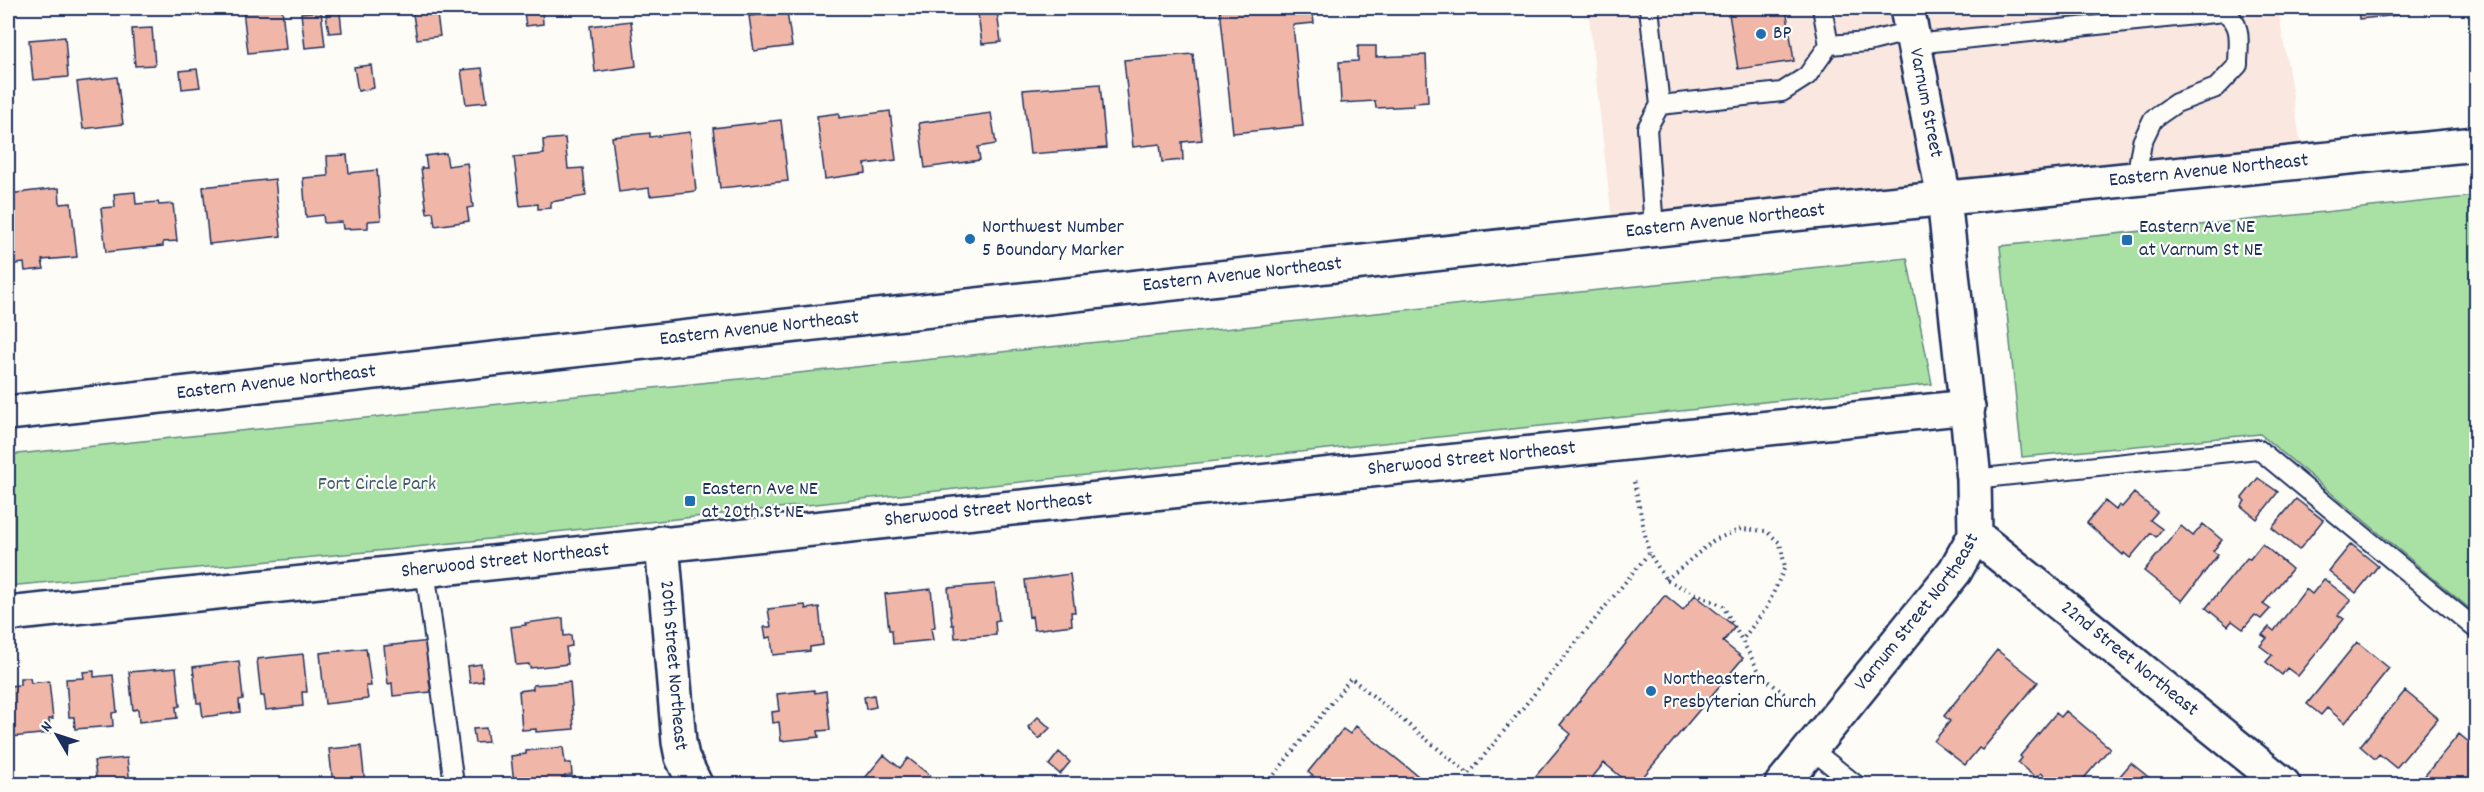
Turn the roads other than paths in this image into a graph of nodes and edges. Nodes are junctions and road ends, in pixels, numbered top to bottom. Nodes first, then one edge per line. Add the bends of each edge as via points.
1 (1649, 8) edge
2 (1822, 8) edge
3 (1911, 28) edge
4 (1829, 45) junction
5 (1660, 105) junction
6 (2476, 144) edge
7 (2136, 179) junction
8 (1944, 198) junction
9 (1654, 230) junction
10 (1968, 407) junction
11 (8, 413) edge
12 (1974, 479) junction
13 (1975, 535) junction
14 (662, 543) junction
15 (425, 569) junction
16 (8, 614) edge
17 (2476, 629) edge
18 (1811, 749) junction
19 (454, 784) edge
20 (696, 784) edge
21 (1782, 784) edge
22 (1855, 784) edge
23 (2283, 784) edge

1 - 5 lane
2 - 4 lane
3 - 4 lane via 1869,42
3 - 7 lane via 2224,12 2234,18 2239,29 2238,65 2216,88 2176,103 2153,119 2142,142
3 - 8 street, Varnum Street
4 - 5 lane via 1807,76 1782,92
5 - 9 lane via 1647,128
6 - 7 street, Eastern Avenue Northeast
7 - 8 street, Eastern Avenue Northeast
8 - 9 street, Eastern Avenue Northeast
8 - 10 street, Varnum Street Northeast
9 - 11 street, Eastern Avenue Northeast
10 - 12 street, Varnum Street Northeast
10 - 14 street, Sherwood Street Northeast
12 - 13 street, Varnum Street Northeast
12 - 17 lane via 2258,449
13 - 18 street, Varnum Street Northeast via 1955,571
13 - 23 street, 22nd Street Northeast
14 - 15 street, Sherwood Street Northeast
14 - 20 street, 20th Street Northeast via 679,742
15 - 16 street, Sherwood Street Northeast
15 - 19 lane
18 - 21 street, Varnum Street Northeast
18 - 22 lane

